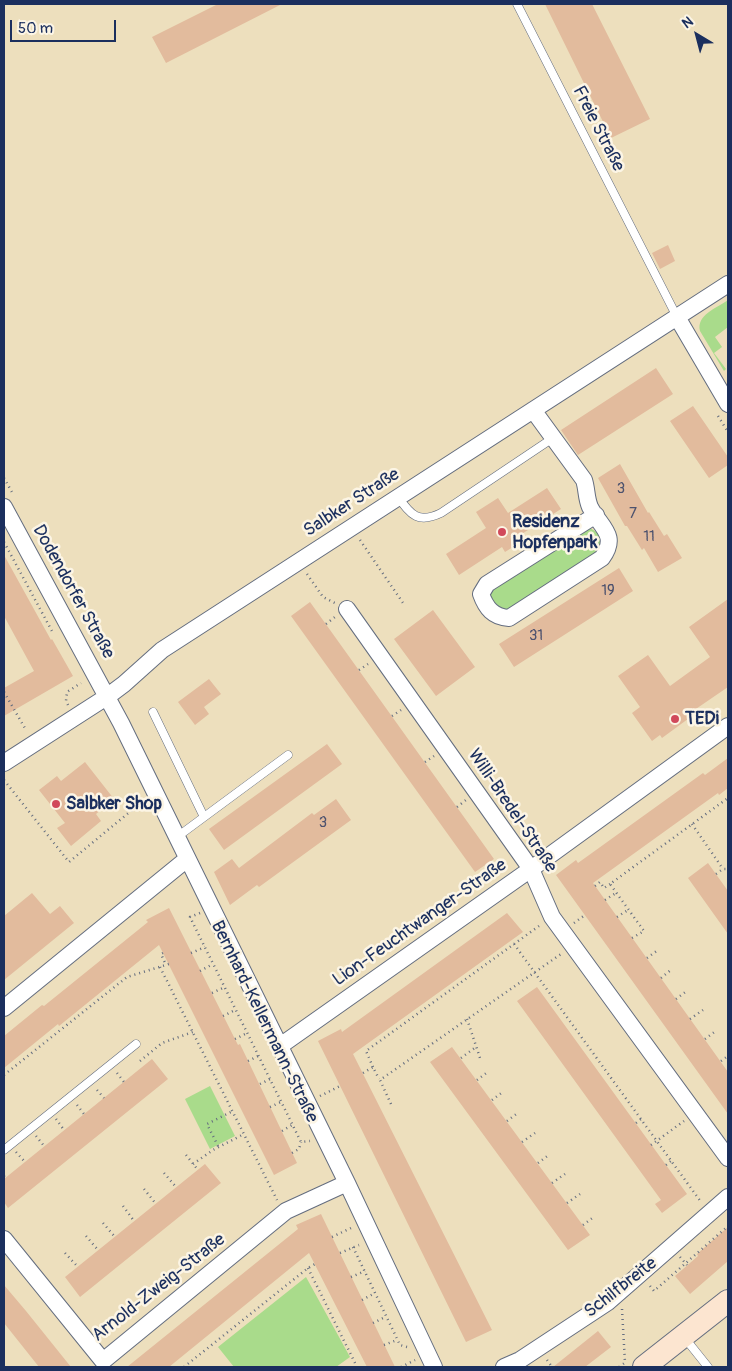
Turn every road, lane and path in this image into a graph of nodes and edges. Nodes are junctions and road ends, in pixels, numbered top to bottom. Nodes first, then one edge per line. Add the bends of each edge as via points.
1 (517, 4) edge
2 (728, 284) edge
3 (677, 317) junction
4 (728, 404) edge
5 (533, 410) junction
6 (553, 438) junction
7 (398, 497) junction
8 (4, 507) edge
9 (596, 515) junction
10 (360, 540) dead end
11 (4, 542) edge
12 (307, 574) dead end
13 (323, 597) dead end
14 (403, 603) dead end
15 (347, 609) dead end
16 (54, 634) dead end
17 (76, 675) dead end
18 (81, 683) junction
19 (84, 690) dead end
20 (4, 692) edge
21 (108, 696) junction
22 (70, 708) dead end
23 (153, 712) dead end
24 (728, 726) edge
25 (28, 734) dead end
26 (288, 755) dead end
27 (4, 764) edge
28 (4, 780) edge
29 (154, 792) junction
30 (728, 798) edge
31 (204, 817) junction
32 (692, 824) junction
33 (176, 837) junction
34 (187, 859) junction
35 (531, 869) junction
36 (723, 869) junction
37 (728, 869) edge
38 (716, 874) dead end
39 (610, 884) junction
40 (595, 886) dead end
41 (616, 893) junction
42 (605, 900) dead end
43 (211, 907) junction
44 (628, 910) junction
45 (552, 917) junction
46 (617, 917) dead end
47 (632, 938) dead end
48 (514, 944) junction
49 (573, 946) junction
50 (205, 947) junction
51 (658, 950) dead end
52 (163, 953) dead end
53 (192, 953) dead end
54 (647, 958) dead end
55 (213, 964) junction
56 (160, 966) junction
57 (672, 969) dead end
58 (200, 971) dead end
59 (534, 972) junction
60 (661, 978) dead end
61 (225, 986) junction
62 (688, 990) dead end
63 (212, 993) dead end
64 (550, 995) junction
65 (545, 999) dead end
66 (676, 999) dead end
67 (4, 1008) edge
68 (236, 1009) junction
69 (703, 1010) dead end
70 (223, 1016) dead end
71 (566, 1017) junction
72 (467, 1019) junction
73 (690, 1019) dead end
74 (561, 1020) dead end
75 (717, 1030) dead end
76 (193, 1032) junction
77 (247, 1032) junction
78 (580, 1036) junction
79 (235, 1039) dead end
80 (705, 1039) dead end
81 (576, 1040) dead end
82 (136, 1044) dead end
83 (280, 1046) junction
84 (476, 1046) junction
85 (259, 1056) junction
86 (728, 1056) edge
87 (461, 1058) dead end
88 (480, 1058) dead end
89 (596, 1058) junction
90 (140, 1060) dead end
91 (248, 1061) dead end
92 (591, 1061) dead end
93 (721, 1062) dead end
94 (374, 1067) junction
95 (489, 1071) dead end
96 (363, 1073) dead end
97 (4, 1075) edge
98 (611, 1078) junction
99 (270, 1079) junction
100 (380, 1080) junction
101 (477, 1080) dead end
102 (606, 1082) dead end
103 (260, 1084) dead end
104 (340, 1086) dead end
105 (504, 1091) dead end
106 (626, 1098) junction
107 (492, 1100) dead end
108 (281, 1102) junction
109 (307, 1102) junction
110 (620, 1102) dead end
111 (392, 1104) dead end
112 (270, 1107) dead end
113 (233, 1112) junction
114 (520, 1112) dead end
115 (695, 1113) junction
116 (641, 1119) junction
117 (507, 1121) dead end
118 (636, 1124) dead end
119 (292, 1125) junction
120 (282, 1131) dead end
121 (535, 1133) dead end
122 (244, 1134) junction
123 (326, 1140) junction
124 (657, 1141) junction
125 (301, 1142) junction
126 (522, 1142) dead end
127 (651, 1145) dead end
128 (218, 1147) junction
129 (4, 1150) edge
130 (292, 1153) dead end
131 (550, 1154) dead end
132 (186, 1155) dead end
133 (728, 1158) edge
134 (671, 1161) junction
135 (538, 1163) dead end
136 (193, 1164) junction
137 (666, 1165) dead end
138 (198, 1170) dead end
139 (164, 1173) dead end
140 (565, 1174) dead end
141 (347, 1183) junction
142 (552, 1183) dead end
143 (176, 1187) dead end
144 (144, 1189) dead end
145 (580, 1194) dead end
146 (728, 1197) edge
147 (156, 1204) dead end
148 (567, 1204) dead end
149 (123, 1206) dead end
150 (284, 1213) junction
151 (710, 1214) junction
152 (595, 1216) dead end
153 (134, 1221) dead end
154 (365, 1221) junction
155 (103, 1223) dead end
156 (583, 1224) dead end
157 (728, 1226) edge
158 (86, 1236) dead end
159 (115, 1237) dead end
160 (332, 1237) dead end
161 (373, 1238) junction
162 (4, 1239) edge
163 (353, 1247) junction
164 (98, 1250) dead end
165 (65, 1253) dead end
166 (340, 1253) dead end
167 (678, 1254) dead end
168 (315, 1264) dead end
169 (686, 1264) junction
170 (78, 1267) dead end
171 (308, 1268) junction
172 (364, 1271) junction
173 (352, 1277) dead end
174 (645, 1281) dead end
175 (622, 1291) junction
176 (375, 1293) junction
177 (362, 1300) dead end
178 (728, 1301) edge
179 (386, 1316) junction
180 (373, 1322) dead end
181 (683, 1336) junction
182 (397, 1339) junction
183 (384, 1346) dead end
184 (413, 1349) dead end
185 (544, 1357) dead end
186 (418, 1358) dead end
187 (634, 1365) edge
188 (184, 1367) edge
189 (357, 1367) edge
190 (400, 1367) edge
191 (434, 1367) edge
192 (504, 1367) edge
193 (552, 1367) edge
194 (708, 1367) edge

1 - 3 lane, Freie Straße
2 - 3 street, Salbker Straße
3 - 4 street
3 - 5 street, Salbker Straße
5 - 6 street
5 - 7 street, Salbker Straße
6 - 7 lane via 431,518 418,518
6 - 9 street via 584,480 590,506
7 - 21 street, Salbker Straße via 162,650
8 - 21 street, Dodendorfer Straße
9 - 9 street via 610,540 602,558 509,618 499,618 485,606 480,594 488,584
10 - 14 path
11 - 16 path
12 - 13 path
15 - 35 street, Willi-Bredel-Straße
17 - 18 path
18 - 19 path
18 - 22 path via 67,692 66,701
20 - 25 path
21 - 27 street, Salbker Straße
21 - 29 street, Bernhard-Kellermann-Straße
23 - 31 lane
24 - 35 street, Lion-Feuchtwanger-Straße
26 - 31 lane
28 - 29 path via 69,862
29 - 33 street, Bernhard-Kellermann-Straße
30 - 32 path
31 - 33 lane
32 - 36 path
32 - 39 path
33 - 34 street, Bernhard-Kellermann-Straße
34 - 43 street, Bernhard-Kellermann-Straße
34 - 67 street
35 - 45 street, Willi-Bredel-Straße
35 - 83 street, Lion-Feuchtwanger-Straße
36 - 37 path
36 - 38 path
39 - 40 path via 604,888 600,882
39 - 41 path
41 - 42 path
41 - 44 path
43 - 50 path, Bernhard-Kellermann-Straße via 190,917
43 - 83 street, Bernhard-Kellermann-Straße
44 - 46 path
44 - 47 path via 644,930
45 - 48 path
45 - 49 street, Willi-Bredel-Straße
48 - 59 path
48 - 94 path via 366,1051
49 - 59 path
49 - 115 street, Willi-Bredel-Straße
50 - 53 path
50 - 55 path, Bernhard-Kellermann-Straße
51 - 54 path
52 - 56 path via 167,964
55 - 58 path
55 - 61 path, Bernhard-Kellermann-Straße
56 - 76 path
56 - 97 path via 127,977
57 - 60 path
59 - 64 path
59 - 72 path
61 - 63 path
61 - 68 path, Bernhard-Kellermann-Straße
62 - 66 path
64 - 65 path
64 - 71 path
68 - 70 path
68 - 77 path, Bernhard-Kellermann-Straße
69 - 73 path
71 - 74 path
71 - 78 path
72 - 84 path
72 - 100 path
75 - 80 path
76 - 90 path via 162,1043
76 - 113 path
77 - 79 path
77 - 85 path, Bernhard-Kellermann-Straße
78 - 81 path
78 - 89 path
82 - 129 lane
83 - 109 street, Bernhard-Kellermann-Straße
84 - 87 path
84 - 88 path
85 - 91 path
85 - 99 path, Bernhard-Kellermann-Straße
86 - 93 path
89 - 92 path
89 - 98 path
94 - 96 path
94 - 100 path
95 - 101 path
98 - 102 path
98 - 106 path
99 - 103 path
99 - 108 path, Bernhard-Kellermann-Straße
100 - 111 path
104 - 109 path
105 - 107 path
106 - 110 path
106 - 116 path
108 - 112 path
108 - 119 path, Bernhard-Kellermann-Straße
109 - 123 street, Bernhard-Kellermann-Straße
113 - 122 path
113 - 128 path via 207,1124
114 - 117 path
115 - 124 path
115 - 133 street, Willi-Bredel-Straße
116 - 118 path
116 - 124 path
119 - 120 path
119 - 125 path, Bernhard-Kellermann-Straße
121 - 126 path
122 - 128 path
122 - 150 path
123 - 125 path, Bernhard-Kellermann-Straße
123 - 141 street, Bernhard-Kellermann-Straße
124 - 127 path
124 - 134 path
125 - 130 path via 299,1149
128 - 136 path
131 - 135 path
132 - 136 path
134 - 137 path
134 - 151 path
136 - 138 path
139 - 143 path
140 - 142 path
141 - 150 street, Arnold-Zweig-Straße
141 - 154 street, Bernhard-Kellermann-Straße
144 - 147 path
145 - 148 path
146 - 151 street, Schilfbreite
149 - 153 path
150 - 162 street, Arnold-Zweig-Straße via 103,1361
151 - 175 street, Schilfbreite
152 - 156 path
154 - 160 path
154 - 161 street, Bernhard-Kellermann-Straße
155 - 159 path
157 - 169 path
158 - 164 path
161 - 163 path
161 - 191 street, Bernhard-Kellermann-Straße
163 - 166 path
163 - 172 path
165 - 170 path
167 - 169 path
168 - 171 path
169 - 174 path via 654,1291
171 - 188 path
171 - 189 path
172 - 173 path
172 - 176 path
175 - 187 path
175 - 192 street, Schilfbreite via 520,1360
176 - 177 path
176 - 179 path
178 - 181 main road
179 - 180 path
179 - 182 path
181 - 187 main road
181 - 194 lane
182 - 183 path
182 - 184 path via 400,1345
185 - 193 path
186 - 190 path

